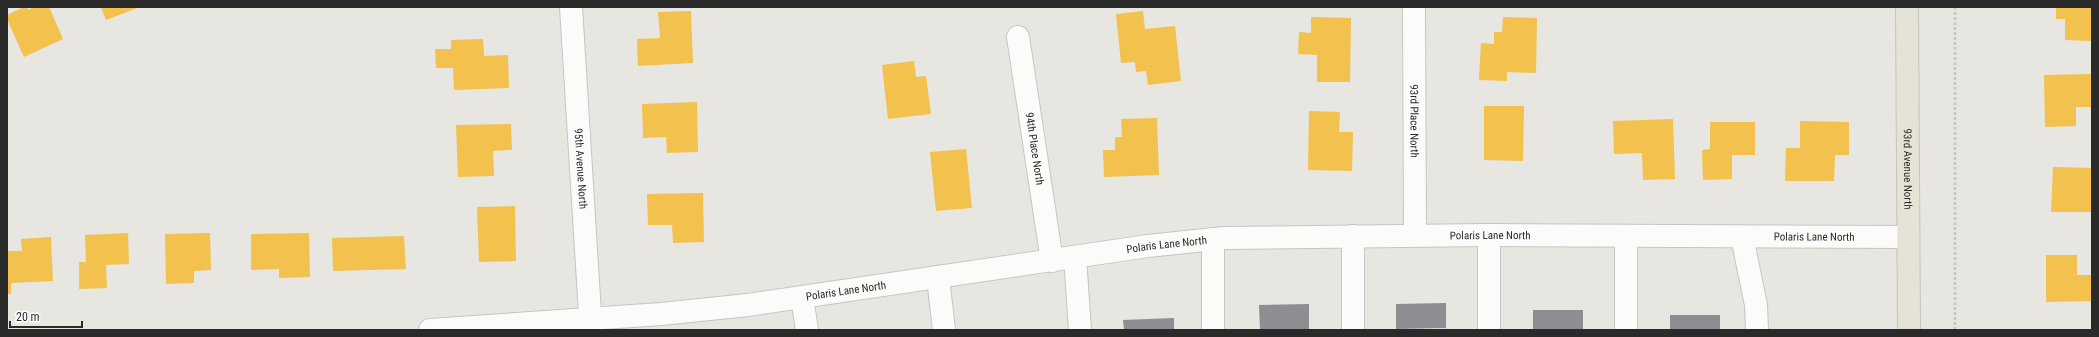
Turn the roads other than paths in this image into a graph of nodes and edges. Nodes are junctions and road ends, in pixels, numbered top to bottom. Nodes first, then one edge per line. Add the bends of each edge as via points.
1 (571, 7) edge
2 (1414, 7) edge
3 (1908, 7) edge
4 (1018, 37) dead end
5 (1415, 235) junction
6 (1489, 235) junction
7 (1353, 236) junction
8 (1626, 236) junction
9 (1742, 236) junction
10 (1908, 237) junction
11 (1212, 239) junction
12 (1076, 257) junction
13 (1052, 261) junction
14 (938, 278) junction
15 (802, 298) junction
16 (591, 324) edge
17 (430, 330) edge
18 (807, 330) edge
19 (944, 330) edge
20 (1080, 330) edge
21 (1213, 330) edge
22 (1353, 330) edge
23 (1489, 330) edge
24 (1626, 330) edge
25 (1757, 330) edge
26 (1909, 330) edge

1 - 16 street, 95th Avenue North
2 - 5 street, 93rd Place North
3 - 10 main road, 93rd Avenue North
4 - 13 street, 94th Place North
5 - 6 street, Polaris Lane North
5 - 7 street, Polaris Lane North
6 - 8 street, Polaris Lane North
6 - 23 street
7 - 11 street, Polaris Lane North
7 - 22 street
8 - 9 street, Polaris Lane North
8 - 24 street
9 - 10 street, Polaris Lane North
9 - 25 street via 1756,304
10 - 26 main road, 93rd Avenue North
11 - 12 street, Polaris Lane North
11 - 21 street
12 - 13 street, Polaris Lane North
12 - 20 street
13 - 14 street, Polaris Lane North
14 - 15 street, Polaris Lane North
14 - 19 street
15 - 16 street, Polaris Lane North
15 - 18 street
16 - 17 street, Polaris Lane North

